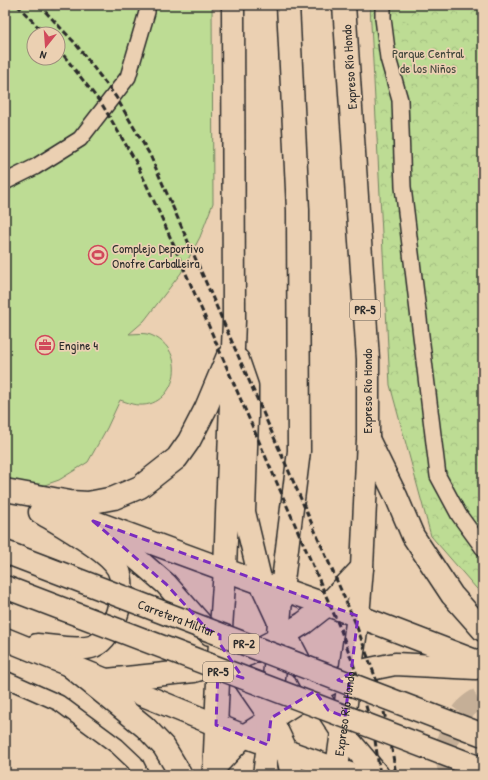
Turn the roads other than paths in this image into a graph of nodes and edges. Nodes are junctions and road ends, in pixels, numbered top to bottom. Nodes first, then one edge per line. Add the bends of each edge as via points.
1 (147, 5) edge
2 (233, 5) edge
3 (288, 5) edge
4 (344, 5) edge
5 (383, 5) edge
6 (5, 182) edge
7 (233, 344) junction
8 (368, 439) junction
9 (5, 490) edge
10 (93, 521) junction
11 (483, 548) edge
12 (5, 552) edge
13 (362, 568) junction
14 (225, 569) junction
15 (261, 583) junction
16 (5, 587) edge
17 (282, 588) junction
18 (327, 605) junction
19 (358, 616) junction
20 (483, 630) edge
21 (281, 632) junction
22 (9, 641) edge
23 (223, 656) junction
24 (483, 664) edge
25 (70, 666) junction
26 (483, 668) edge
27 (351, 673) junction
28 (5, 678) edge
29 (104, 680) junction
30 (315, 691) junction
31 (271, 718) junction
32 (216, 725) junction
33 (342, 732) junction
34 (483, 735) edge
35 (244, 736) junction
36 (278, 749) junction
37 (483, 769) edge
38 (214, 771) edge
39 (342, 773) edge
40 (141, 775) edge
41 (181, 775) edge
42 (264, 775) edge
43 (292, 775) edge
44 (378, 775) edge

1 - 6 lane via 128,77 80,139
2 - 7 main road, PR-5
3 - 17 main road via 298,210 299,451
4 - 8 main road, Expreso Río Hondo / PR-5 via 368,359
5 - 11 lane via 388,58 400,100 403,187 438,476 459,515
7 - 9 main road via 189,441 177,458 140,487 114,498 88,503
7 - 14 main road, PR-5
7 - 15 main road via 247,386 244,512
8 - 13 main road, Expreso Río Hondo / PR-5
8 - 20 main road via 414,536 452,595
9 - 10 main road
9 - 22 main road via 108,558 118,569 122,585 122,597 114,622 105,637 95,646 63,648
10 - 14 main road
10 - 23 main road via 166,584
12 - 34 main road, Carretera Militar / PR-2, bridge
13 - 18 main road
13 - 19 main road, Expreso Río Hondo / PR-5
14 - 15 main road
14 - 23 main road, PR-5
15 - 17 main road
15 - 21 main road
16 - 37 main road, PR-2, bridge
17 - 18 main road
17 - 21 main road
18 - 19 main road
18 - 21 main road via 304,623
19 - 24 main road
19 - 27 main road, Expreso Río Hondo / PR-5
21 - 23 main road via 248,654
21 - 30 main road
21 - 31 main road
22 - 25 main road
23 - 29 main road via 194,671
23 - 31 main road
23 - 32 main road, PR-5
25 - 29 main road
25 - 41 main road via 145,727 164,747
26 - 27 main road via 395,664
27 - 30 main road
27 - 33 main road, Expreso Río Hondo / PR-5
28 - 40 lane via 59,702 117,746 135,763
29 - 32 main road
30 - 31 main road
30 - 33 main road
31 - 35 main road
31 - 36 main road
32 - 35 main road
32 - 38 main road, PR-5
33 - 39 main road, Expreso Río Hondo / PR-5
33 - 44 main road
35 - 36 main road
35 - 38 main road
36 - 39 main road
36 - 42 main road
36 - 43 main road

